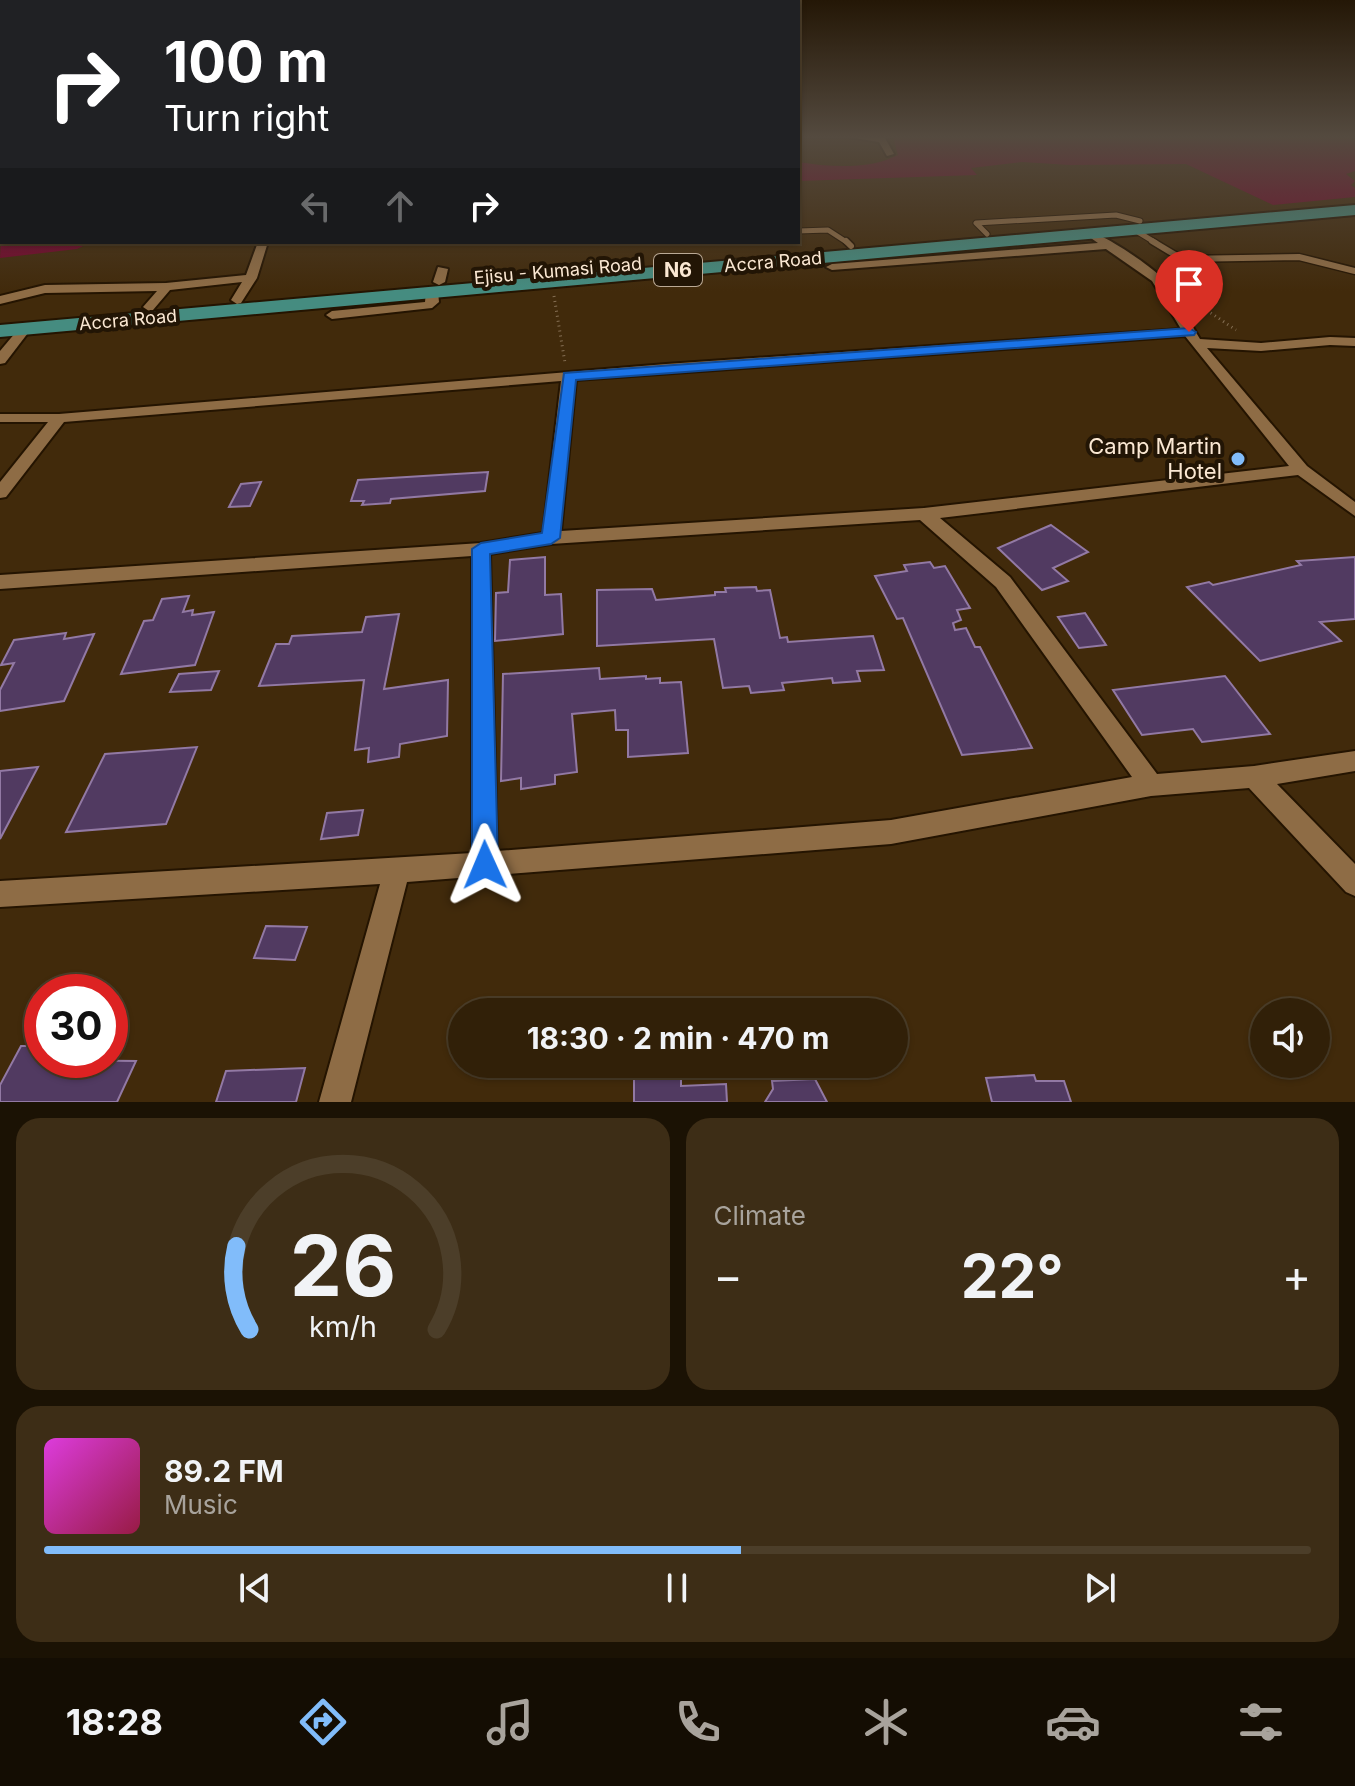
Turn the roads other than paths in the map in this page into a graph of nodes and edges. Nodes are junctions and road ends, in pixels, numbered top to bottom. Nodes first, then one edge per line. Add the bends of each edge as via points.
1 (1355, 203) edge
2 (1355, 210) edge
3 (1136, 225) junction
4 (800, 231) edge
5 (1092, 234) junction
6 (262, 244) edge
7 (1111, 245) junction
8 (851, 246) junction
9 (832, 267) dead end
10 (1355, 271) edge
11 (251, 278) junction
12 (437, 281) junction
13 (166, 287) junction
14 (0, 300) edge
15 (237, 300) junction
16 (149, 307) junction
17 (332, 315) dead end
18 (0, 319) edge
19 (25, 329) junction
20 (0, 331) edge
21 (1193, 338) junction
22 (1355, 342) edge
23 (0, 360) edge
24 (569, 376) junction
25 (0, 418) edge
26 (59, 418) junction
27 (1301, 470) junction
28 (0, 493) edge
29 (1355, 510) edge
30 (924, 514) junction
31 (551, 538) junction
32 (481, 549) junction
33 (0, 582) edge
34 (1355, 761) edge
35 (1254, 777) junction
36 (1151, 785) junction
37 (485, 865) junction
38 (397, 870) junction
39 (1355, 883) edge
40 (0, 894) edge
41 (335, 1102) edge

1 - 3 highway, Ejisu - Kumasi Road / N6
2 - 3 highway, Accra Road / N6
3 - 5 highway, Accra Road / N6
3 - 8 highway, Ejisu - Kumasi Road / N6
3 - 10 lane via 1182,259 1299,257
4 - 8 lane via 837,231
5 - 7 street
5 - 12 highway, Accra Road / N6
6 - 11 street
7 - 9 street
7 - 21 street via 1156,279
8 - 12 highway, Ejisu - Kumasi Road / N6
11 - 13 street
11 - 15 street
12 - 15 highway, Ejisu - Kumasi Road / N6
12 - 17 street via 428,305
12 - 19 highway, Accra Road / N6
13 - 14 street via 60,288
13 - 16 street
15 - 16 highway, Ejisu - Kumasi Road / N6
16 - 18 highway, Ejisu - Kumasi Road / N6
19 - 20 highway, Accra Road / N6
19 - 23 street
21 - 22 street via 1261,347
21 - 24 street
21 - 27 street
24 - 26 street
24 - 31 street
25 - 26 street
26 - 28 street
27 - 29 street
27 - 30 street
30 - 31 street
30 - 36 street via 1003,582
31 - 32 street
32 - 33 street
32 - 37 street
34 - 35 street
35 - 36 street
35 - 39 street
36 - 37 street via 891,832
37 - 38 street
38 - 40 street
38 - 41 street

